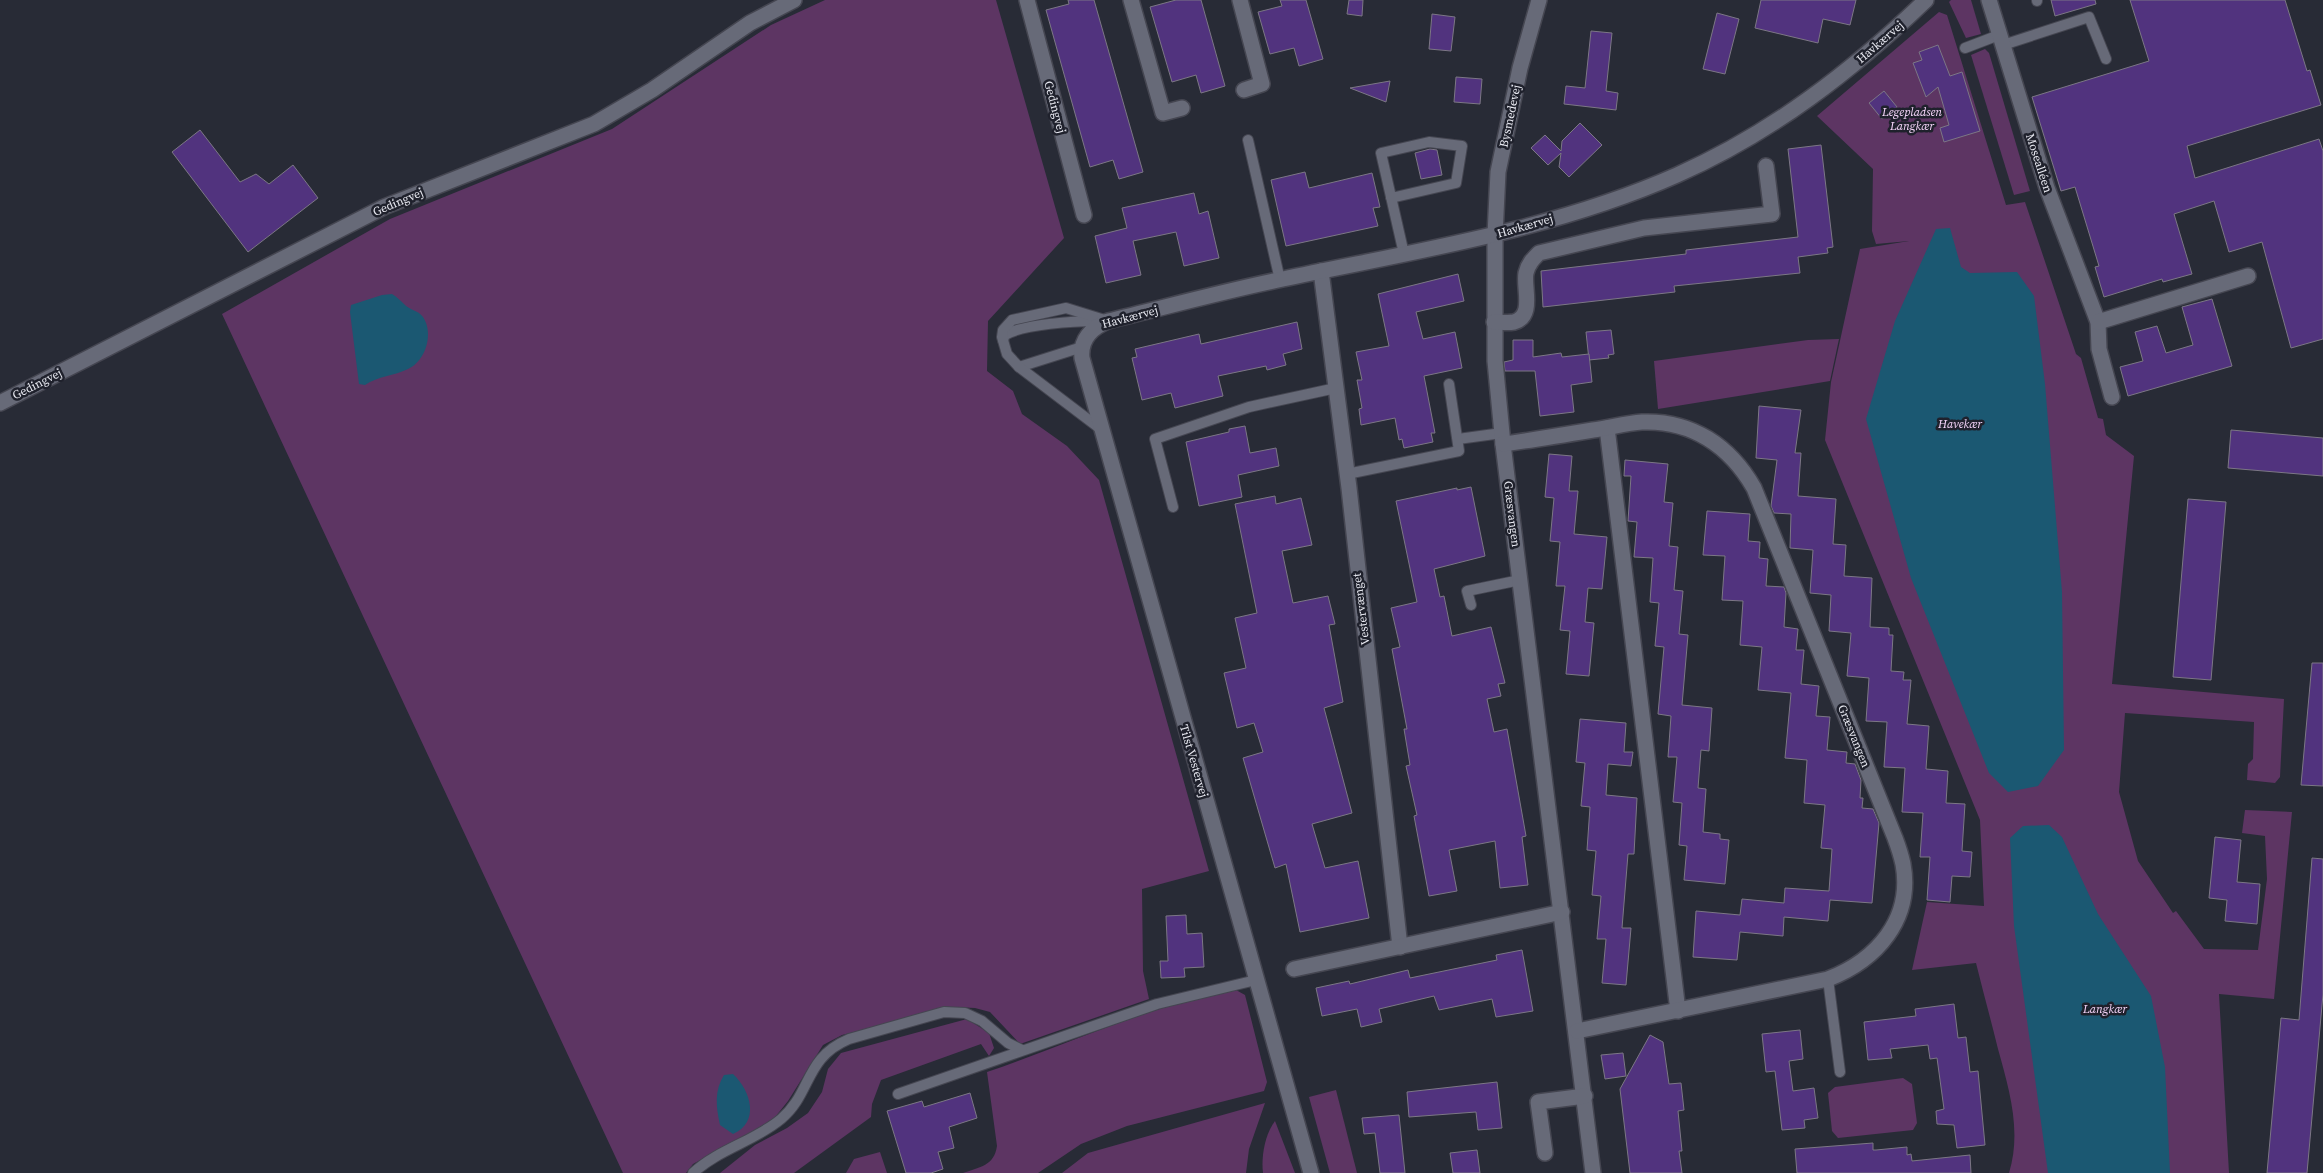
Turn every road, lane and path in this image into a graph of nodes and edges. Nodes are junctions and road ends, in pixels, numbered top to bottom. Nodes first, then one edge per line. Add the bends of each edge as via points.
1 (794, 0) edge
2 (1027, 0) edge
3 (1131, 0) edge
4 (1240, 0) edge
5 (1539, 0) edge
6 (1926, 0) edge
7 (1989, 0) edge
8 (2001, 40) junction
9 (1965, 48) dead end
10 (2106, 59) dead end
11 (1244, 90) dead end
12 (1182, 108) dead end
13 (1248, 140) dead end
14 (1766, 166) dead end
15 (1392, 198) junction
16 (1084, 215) dead end
17 (1495, 235) junction
18 (1404, 254) junction
19 (1321, 271) junction
20 (2248, 276) dead end
21 (1280, 280) junction
22 (1108, 321) junction
23 (1494, 322) junction
24 (2098, 322) junction
25 (1082, 348) junction
26 (1019, 367) junction
27 (1449, 384) dead end
28 (1336, 388) junction
29 (2112, 397) dead end
30 (0, 403) edge
31 (1607, 428) junction
32 (1102, 430) junction
33 (1502, 438) junction
34 (1458, 440) junction
35 (1347, 474) junction
36 (1173, 507) dead end
37 (1520, 580) junction
38 (1471, 606) dead end
39 (1562, 912) junction
40 (1400, 947) junction
41 (1294, 969) dead end
42 (1828, 979) junction
43 (1256, 980) junction
44 (1678, 1011) junction
45 (1577, 1031) junction
46 (1022, 1050) junction
47 (1840, 1072) dead end
48 (898, 1094) dead end
49 (1584, 1096) junction
50 (1545, 1153) dead end
51 (693, 1173) edge
52 (1311, 1173) edge
53 (1593, 1173) edge

1 - 30 street, Gedingvej via 750,23 652,90 594,124 384,207
2 - 16 street, Gedingvej
3 - 12 street via 1163,113
4 - 11 street via 1262,84
5 - 17 street, Bysmedevej via 1520,68 1498,172
6 - 17 street, Havkærvej via 1880,44 1814,96 1751,137 1679,174 1622,198
7 - 8 street, Mosealléen
8 - 9 lane
8 - 10 lane via 2089,17
8 - 24 street, Mosealléen via 2047,188
13 - 21 lane
14 - 23 street via 1772,214 1644,228 1539,253 1526,274 1527,305 1523,315 1514,322
15 - 15 lane via 1381,153 1429,142 1462,146 1456,183
15 - 18 lane
17 - 18 street, Havkærvej
17 - 23 street, Græsvangen
18 - 19 street, Havkærvej
19 - 21 street, Havkærvej
19 - 28 street, Vestervænget
20 - 24 street
21 - 22 street, Havkærvej
22 - 25 street, Havkærvej via 1093,329
22 - 26 lane via 1066,308 1018,318 1006,324 1003,346
23 - 33 street, Græsvangen
24 - 29 street, Mosealléen via 2099,349
25 - 26 lane
25 - 32 street, Tilst Vestervej
26 - 32 lane
27 - 34 lane
28 - 35 street, Vestervænget
28 - 36 lane via 1249,408 1156,440
31 - 33 street, Græsvangen
31 - 42 street, Græsvangen via 1642,422 1666,423 1689,429 1710,438 1743,468 1754,488 1891,829 1903,864 1904,891 1897,917 1884,941 1868,958 1850,971
31 - 44 street
32 - 43 street, Tilst Vestervej
33 - 34 lane
33 - 37 street, Græsvangen
34 - 35 lane via 1460,451
35 - 40 street, Vestervænget
37 - 38 lane via 1468,591
37 - 39 street, Græsvangen
39 - 40 street
39 - 45 street, Græsvangen
40 - 41 street
42 - 44 street, Græsvangen
42 - 47 lane
43 - 46 lane via 1157,1004
43 - 52 street, Tilst Vestervej
44 - 45 street, Græsvangen
45 - 49 street, Græsvangen
46 - 48 lane
46 - 51 lane via 1008,1043 982,1021 965,1013 944,1012 849,1039 820,1058 790,1110 781,1119 720,1153
49 - 50 street via 1538,1102
49 - 53 street, Græsvangen

